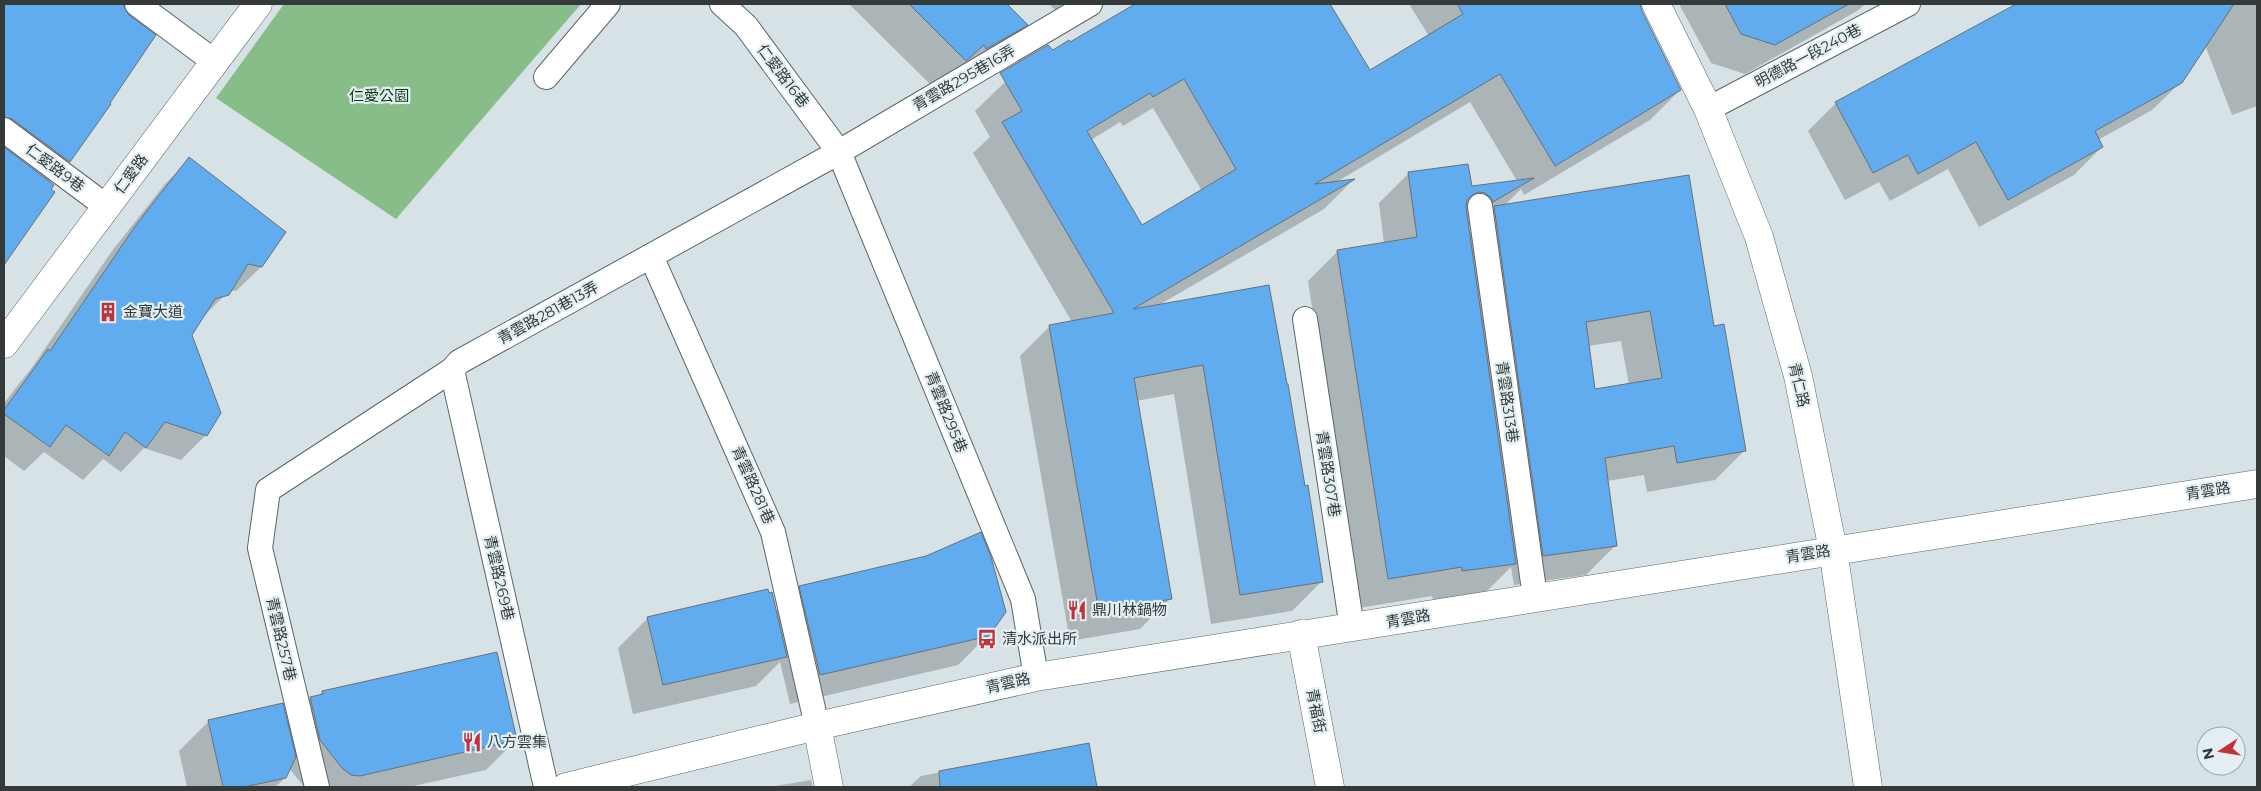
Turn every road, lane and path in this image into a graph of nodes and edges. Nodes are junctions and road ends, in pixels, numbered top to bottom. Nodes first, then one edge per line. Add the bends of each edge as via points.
1 (137, 4) edge
2 (258, 4) edge
3 (608, 4) edge
4 (722, 4) edge
5 (1090, 4) edge
6 (1656, 4) edge
7 (1908, 4) edge
8 (216, 62) junction
9 (546, 77) dead end
10 (1708, 109) junction
11 (4, 130) edge
12 (839, 152) junction
13 (1480, 206) dead end
14 (107, 207) junction
15 (651, 256) junction
16 (1305, 319) dead end
17 (4, 344) edge
18 (452, 370) junction
19 (2257, 484) edge
20 (268, 490) joint
21 (1833, 550) junction
22 (1535, 597) junction
23 (1352, 628) junction
24 (1301, 634) junction
25 (1036, 677) junction
26 (817, 726) junction
27 (316, 787) edge
28 (546, 787) edge
29 (566, 787) edge
30 (829, 787) edge
31 (1330, 787) edge
32 (1868, 787) edge

1 - 8 lane
2 - 8 street, 仁愛路
3 - 9 lane
4 - 12 lane, 仁愛路16巷 via 746,26
5 - 12 lane, 青雲路295巷16弄
6 - 10 street, 青仁路
7 - 10 lane, 明德路一段240巷
8 - 14 street, 仁愛路
10 - 21 street, 青仁路 via 1759,237 1798,376
11 - 14 lane, 仁愛路9巷
12 - 15 lane, 青雲路281巷13弄
12 - 25 lane, 青雲路295巷 via 1023,599
13 - 22 lane, 青雲路313巷
14 - 17 street, 仁愛路
15 - 18 lane, 青雲路281巷13弄 via 459,362
15 - 26 lane, 青雲路281巷 via 774,532
16 - 23 lane, 青雲路307巷
18 - 20 lane, 青雲路281巷13弄
18 - 28 lane, 青雲路269巷
19 - 21 street, 青雲路
20 - 27 lane, 青雲路257巷 via 260,548
21 - 22 street, 青雲路
21 - 32 street, 青仁路
22 - 23 street, 青雲路
23 - 24 street, 青雲路
24 - 25 street, 青雲路
24 - 31 street, 青福街
25 - 26 street, 青雲路
26 - 29 street, 青雲路
26 - 30 street

